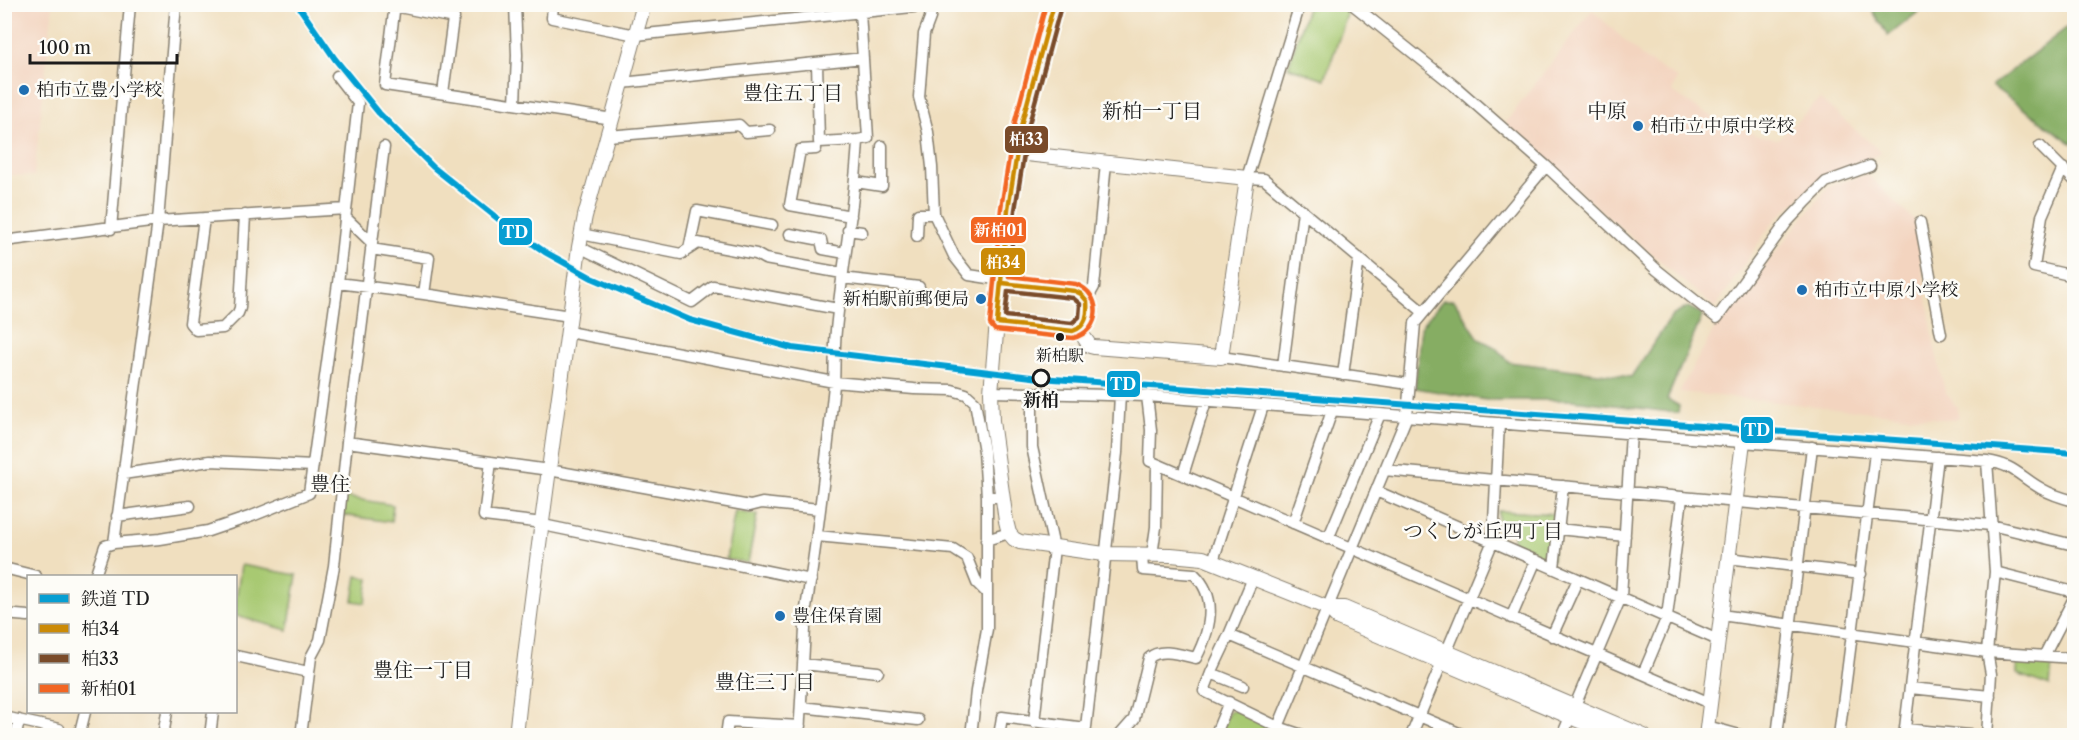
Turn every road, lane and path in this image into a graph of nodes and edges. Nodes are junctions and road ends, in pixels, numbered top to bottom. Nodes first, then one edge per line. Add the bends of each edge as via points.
1 (130, 4) edge
2 (177, 4) edge
3 (455, 4) edge
4 (515, 4) edge
5 (553, 4) edge
6 (644, 4) edge
7 (1054, 4) edge
8 (1300, 4) edge
9 (1352, 4) edge
10 (395, 5) edge
11 (932, 5) edge
12 (835, 9) edge
13 (860, 12) junction
14 (454, 18) junction
15 (636, 35) junction
16 (863, 58) junction
17 (817, 63) junction
18 (337, 76) dead end
19 (622, 83) junction
20 (442, 93) junction
21 (514, 104) junction
22 (613, 119) junction
23 (770, 130) dead end
24 (608, 135) junction
25 (858, 140) junction
26 (882, 146) dead end
27 (2040, 146) dead end
28 (384, 147) dead end
29 (816, 149) dead end
30 (1017, 153) junction
31 (1106, 163) junction
32 (1546, 166) junction
33 (1870, 166) dead end
34 (2063, 168) junction
35 (1247, 178) junction
36 (2074, 180) edge
37 (856, 183) junction
38 (1303, 211) junction
39 (345, 213) junction
40 (934, 214) junction
41 (245, 215) junction
42 (850, 216) junction
43 (204, 218) junction
44 (158, 221) junction
45 (1920, 222) dead end
46 (772, 225) dead end
47 (111, 229) junction
48 (848, 230) junction
49 (862, 232) dead end
50 (790, 234) dead end
51 (916, 236) dead end
52 (580, 240) junction
53 (4, 241) edge
54 (371, 246) junction
55 (689, 249) junction
56 (845, 253) junction
57 (1359, 258) junction
58 (842, 276) junction
59 (2074, 276) edge
60 (338, 283) junction
61 (1002, 283) junction
62 (366, 286) junction
63 (919, 287) dead end
64 (424, 294) junction
65 (1085, 298) junction
66 (838, 309) junction
67 (1423, 312) junction
68 (570, 316) junction
69 (998, 323) junction
70 (1079, 330) junction
71 (568, 332) junction
72 (1941, 334) dead end
73 (1221, 357) junction
74 (1282, 366) junction
75 (1343, 375) junction
76 (834, 382) junction
77 (1409, 384) junction
78 (991, 392) junction
79 (1032, 392) junction
80 (1120, 394) junction
81 (1147, 396) junction
82 (1206, 401) junction
83 (1263, 406) junction
84 (1332, 411) junction
85 (1380, 414) junction
86 (1407, 416) junction
87 (1499, 423) junction
88 (1631, 433) junction
89 (347, 442) junction
90 (1743, 442) junction
91 (1812, 447) junction
92 (1875, 453) junction
93 (1938, 457) junction
94 (1986, 461) junction
95 (491, 462) junction
96 (1157, 464) junction
97 (313, 466) junction
98 (549, 470) junction
99 (1384, 470) junction
100 (123, 474) junction
101 (1183, 475) junction
102 (1496, 480) junction
103 (1563, 486) junction
104 (1376, 491) junction
105 (1628, 492) junction
106 (987, 497) junction
107 (1003, 497) junction
108 (1233, 497) junction
109 (1682, 498) junction
110 (2074, 501) edge
111 (1735, 503) junction
112 (190, 506) dead end
113 (819, 509) junction
114 (1804, 509) junction
115 (1867, 515) junction
116 (117, 516) junction
117 (1930, 520) junction
118 (1293, 523) junction
119 (543, 524) junction
120 (1991, 525) junction
121 (1558, 529) junction
122 (1009, 533) junction
123 (817, 536) junction
124 (1625, 536) junction
125 (1328, 539) junction
126 (986, 540) junction
127 (1493, 541) junction
128 (114, 543) junction
129 (2074, 545) edge
130 (1054, 548) junction
131 (1352, 549) junction
132 (1104, 554) junction
133 (1147, 555) junction
134 (1728, 558) junction
135 (1536, 560) junction
136 (1213, 561) junction
137 (1797, 566) junction
138 (4, 568) edge
139 (1554, 568) junction
140 (1995, 572) junction
141 (1861, 574) junction
142 (32, 575) edge
143 (95, 575) edge
144 (1253, 578) junction
145 (1578, 579) junction
146 (811, 580) junction
147 (2074, 591) edge
148 (987, 592) junction
149 (1621, 597) junction
150 (2074, 598) edge
151 (1468, 599) junction
152 (1328, 608) junction
153 (4, 615) edge
154 (1721, 615) junction
155 (27, 616) edge
156 (1667, 617) junction
157 (1511, 618) junction
158 (1791, 625) junction
159 (1852, 633) junction
160 (1229, 635) junction
161 (1552, 636) junction
162 (1718, 640) junction
163 (1916, 642) junction
164 (1987, 652) junction
165 (1597, 654) junction
166 (237, 656) edge
167 (1444, 656) junction
168 (2044, 656) junction
169 (2074, 658) edge
170 (803, 664) junction
171 (1304, 666) junction
172 (308, 672) junction
173 (878, 672) dead end
174 (1211, 673) junction
175 (1643, 674) junction
176 (1243, 686) dead end
177 (1910, 687) junction
178 (1990, 696) junction
179 (1229, 702) junction
180 (1710, 704) junction
181 (801, 707) junction
182 (1573, 711) junction
183 (84, 713) edge
184 (166, 713) edge
185 (213, 713) edge
186 (1419, 716) junction
187 (4, 717) edge
188 (19, 720) junction
189 (918, 720) dead end
190 (1034, 722) junction
191 (1278, 727) junction
192 (799, 731) edge
193 (1706, 731) edge
194 (1085, 732) edge
195 (1904, 732) edge
196 (16, 735) edge
197 (58, 735) edge
198 (79, 735) edge
199 (163, 735) edge
200 (210, 735) edge
201 (301, 735) edge
202 (516, 735) edge
203 (726, 735) edge
204 (971, 735) edge
205 (999, 735) edge
206 (1119, 735) edge
207 (1215, 735) edge
208 (1305, 735) edge
209 (1411, 735) edge
210 (1466, 735) edge
211 (1562, 735) edge
212 (1615, 735) edge
213 (1644, 735) edge
214 (1743, 735) edge
215 (1777, 735) edge
216 (1839, 735) edge
217 (1979, 735) edge
218 (1987, 735) edge

1 - 47 street
2 - 44 street
3 - 14 street
4 - 21 street
5 - 15 street via 552,18
6 - 15 street
7 - 30 street
8 - 35 street
9 - 32 street
10 - 14 street
10 - 20 street via 385,85
11 - 13 street
11 - 40 street via 924,34 919,97 928,132
12 - 13 street
12 - 15 street
13 - 16 street
14 - 20 street
15 - 19 street
16 - 17 street
16 - 25 street via 868,138
17 - 19 street
17 - 25 street via 819,142
18 - 39 street via 358,103
19 - 22 street
20 - 21 street
21 - 22 street
22 - 24 street
23 - 24 street via 746,132 739,125
24 - 52 street
25 - 37 street
26 - 37 street via 882,186
27 - 34 street
28 - 54 street
29 - 42 street via 800,150 789,205
30 - 31 street
30 - 61 street
31 - 35 street
31 - 65 street via 1094,287
32 - 33 street via 1657,270 1717,318 1786,222 1826,182
32 - 67 street
34 - 36 street
34 - 59 street via 2042,216 2034,267
35 - 38 street via 1264,179
35 - 73 street
37 - 42 street
38 - 57 street
38 - 74 street
39 - 41 street
39 - 54 street
39 - 60 street
40 - 51 street via 918,214
40 - 61 street via 954,256 969,275
41 - 43 street
41 - 43 street via 238,313 223,328 196,330 190,323
42 - 48 street
43 - 44 street
44 - 47 street
44 - 100 street
45 - 72 street
46 - 55 street via 698,211
47 - 53 street
48 - 49 street
48 - 56 street
50 - 56 street via 821,240 823,249
52 - 55 street via 681,254
52 - 66 street via 692,302 713,286
52 - 68 street
54 - 62 street
54 - 64 street via 429,258
55 - 58 street via 698,243
56 - 58 street
57 - 67 street
57 - 75 street
58 - 63 street
58 - 66 street
60 - 62 street
60 - 97 street
61 - 65 street via 1075,291
61 - 69 street
62 - 64 street
62 - 89 street
64 - 68 street
65 - 70 street via 1087,315
66 - 76 street
67 - 77 street via 1415,323
68 - 71 street
69 - 70 street
69 - 78 street
70 - 73 street via 1094,347
71 - 76 street
71 - 98 street
73 - 74 street
74 - 75 street
75 - 77 street
76 - 106 street via 966,393 975,402
76 - 113 street
77 - 86 street
78 - 79 street
78 - 107 street
79 - 80 street
79 - 130 street via 1032,447
80 - 81 street
80 - 132 street
81 - 82 street
81 - 96 street via 1150,461
82 - 83 street
82 - 101 street
83 - 84 street
83 - 108 street
84 - 85 street
84 - 118 street
85 - 86 street
85 - 125 street
86 - 87 street
86 - 99 street
87 - 88 street
87 - 102 street
88 - 90 street
88 - 105 street
89 - 95 street
89 - 172 street via 334,566 320,640
90 - 91 street
90 - 111 street
91 - 92 street
91 - 114 street
92 - 93 street
92 - 115 street
93 - 94 street
93 - 117 street
94 - 110 street via 2009,466 2040,488
94 - 120 street
95 - 98 street
95 - 119 street via 484,516
96 - 101 street
96 - 133 street via 1156,527
97 - 100 street via 210,461
97 - 128 street via 309,493 252,516 208,531
98 - 113 street via 750,506 762,503
98 - 119 street
99 - 102 street
99 - 104 street
100 - 116 street
101 - 108 street
102 - 103 street
102 - 127 street
103 - 105 street
103 - 121 street
104 - 127 street
104 - 131 street
105 - 109 street
105 - 124 street
106 - 107 street
106 - 126 street
107 - 122 street
108 - 118 street
108 - 136 street
109 - 111 street
109 - 156 street
111 - 114 street
111 - 134 street
112 - 116 street
113 - 123 street
114 - 115 street
114 - 137 street
115 - 117 street
115 - 141 street
116 - 128 street
117 - 120 street
117 - 163 street
118 - 125 street
119 - 146 street
119 - 202 street
120 - 129 street
120 - 140 street
121 - 124 street
121 - 139 street
122 - 126 street
122 - 130 street via 1020,542
123 - 146 street
123 - 148 street via 953,549 967,558 977,583
124 - 149 street
125 - 131 street
126 - 148 street
127 - 135 street
127 - 151 street
128 - 143 street via 105,546
130 - 132 street
130 - 190 street
131 - 151 street
131 - 152 street
132 - 133 street
132 - 194 street
133 - 136 street via 1186,555
133 - 206 street via 1143,570 1194,574 1203,583 1209,623 1196,658 1168,652 1149,658 1134,720
134 - 137 street
134 - 154 street
135 - 139 street
135 - 157 street
136 - 144 street
137 - 141 street
137 - 158 street
138 - 142 street
139 - 145 street
140 - 147 street
140 - 164 street
141 - 159 street
144 - 152 street
144 - 160 street
145 - 149 street
145 - 161 street
146 - 170 street via 804,621
148 - 204 street via 987,630
149 - 156 street
149 - 165 street
150 - 168 street
151 - 157 street
151 - 167 street
152 - 167 street via 1338,618
152 - 171 street
153 - 155 street
154 - 158 street
154 - 162 street
156 - 162 street
156 - 175 street
157 - 161 street
158 - 159 street
158 - 215 street
159 - 163 street
159 - 216 street
160 - 171 street
160 - 174 street
161 - 165 street
162 - 180 street
163 - 164 street
163 - 177 street
164 - 168 street
164 - 178 street
165 - 175 street
165 - 182 street
166 - 172 street
167 - 182 street
167 - 186 street
168 - 169 street
170 - 173 street
170 - 181 street
171 - 186 street
171 - 191 street
172 - 201 street
174 - 176 street
174 - 179 street via 1204,691
175 - 180 street
177 - 178 street
177 - 195 street
178 - 218 street
179 - 191 street
179 - 207 street
180 - 193 street
181 - 189 street
181 - 192 street
182 - 211 street
182 - 212 street
182 - 213 street
183 - 198 street
184 - 199 street
185 - 200 street
186 - 209 street
186 - 210 street
187 - 188 street
188 - 196 street
188 - 197 street via 59,729
190 - 194 street
190 - 205 street via 1002,717
191 - 208 street
192 - 203 street via 728,722
193 - 214 street
195 - 217 street

